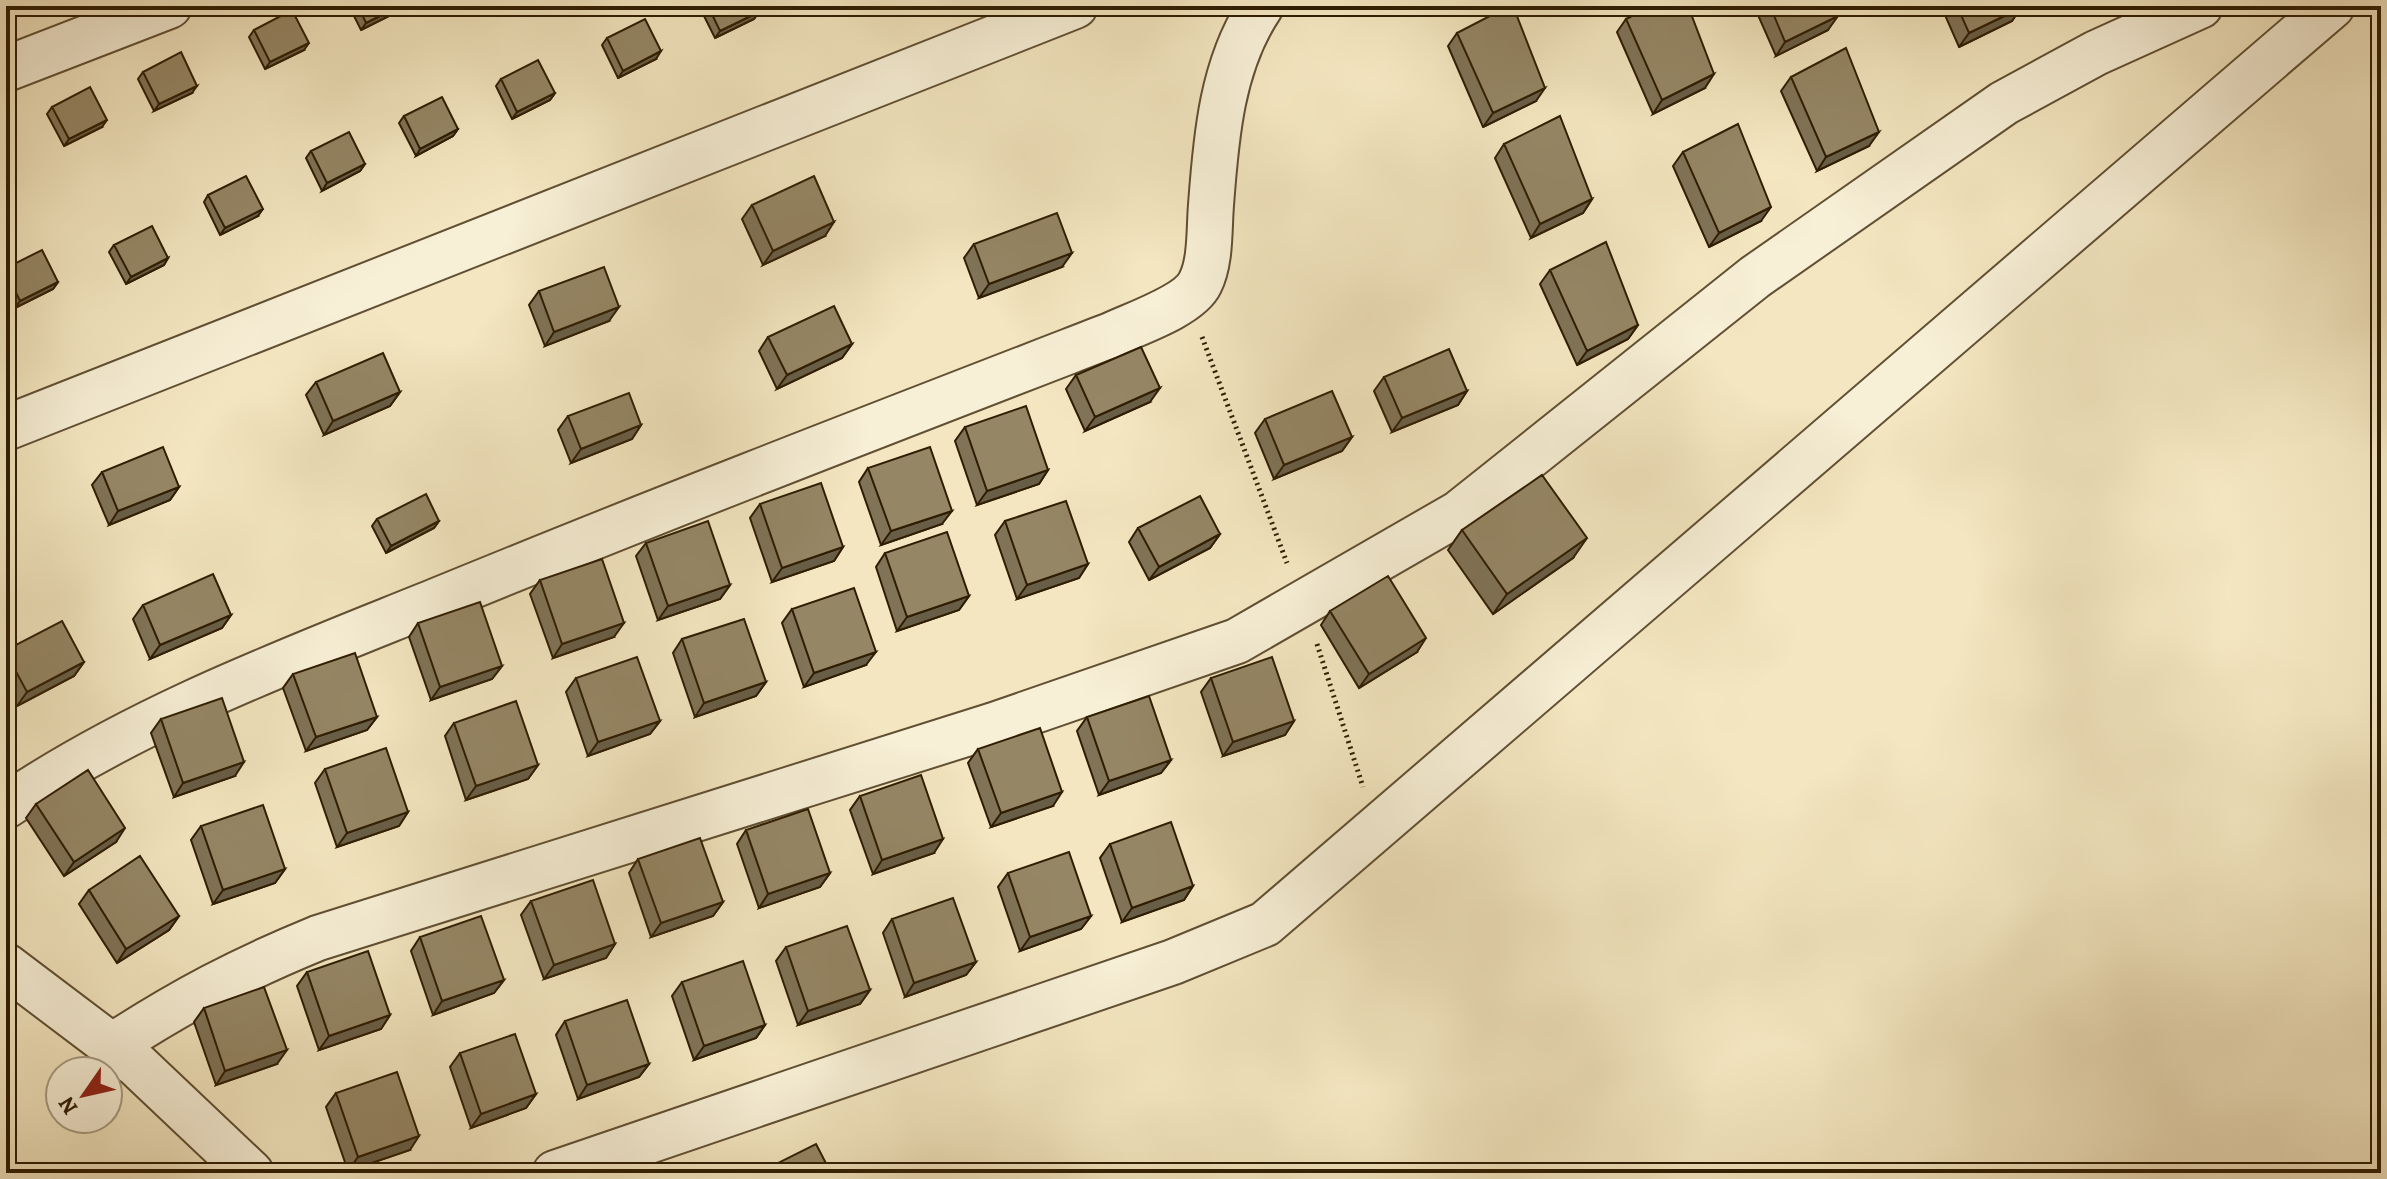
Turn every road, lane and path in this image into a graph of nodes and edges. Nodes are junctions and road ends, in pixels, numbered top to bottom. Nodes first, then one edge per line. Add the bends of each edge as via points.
1 (169, 6) edge
2 (1075, 6) edge
3 (1261, 6) edge
4 (2200, 6) edge
5 (2332, 6) edge
6 (6, 69) edge
7 (6, 428) edge
8 (6, 806) edge
9 (6, 966) edge
10 (112, 1046) junction
11 (251, 1173) edge
12 (555, 1173) edge

1 - 6 lane
2 - 7 lane
3 - 8 lane via 1227,74 1208,249 1200,284 1183,301 1111,335 327,645 130,733
4 - 10 lane via 2096,53 2004,103 1755,277 1459,513 1237,641 979,730 318,938 187,998
5 - 12 lane via 1265,924 1173,962
9 - 10 lane
10 - 11 lane

